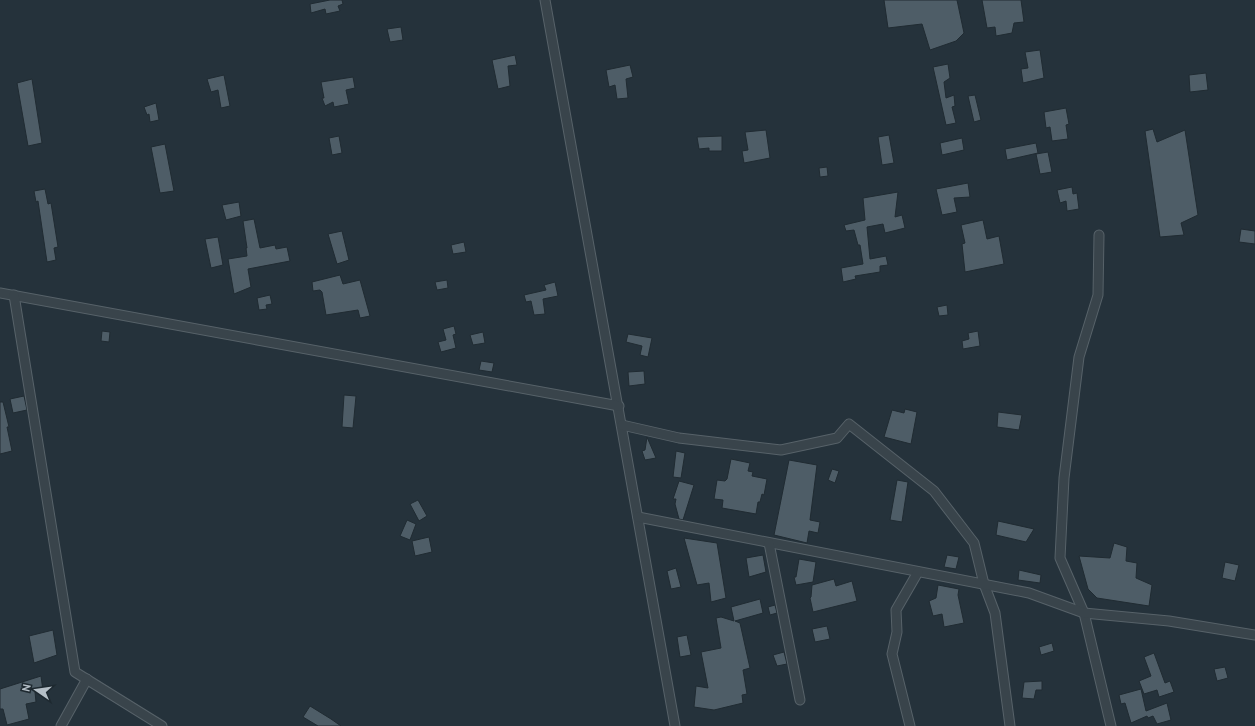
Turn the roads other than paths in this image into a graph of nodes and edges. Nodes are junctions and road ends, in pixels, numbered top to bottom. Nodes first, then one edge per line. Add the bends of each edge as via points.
1 (545, 0) edge
2 (1099, 235) dead end
3 (0, 293) edge
4 (14, 295) junction
5 (619, 406) junction
6 (622, 425) junction
7 (638, 517) junction
8 (769, 543) junction
9 (918, 572) junction
10 (984, 584) junction
11 (1084, 613) junction
12 (1255, 635) edge
13 (87, 679) junction
14 (800, 700) dead end
15 (61, 726) edge
16 (162, 726) edge
17 (675, 726) edge
18 (910, 726) edge
19 (1010, 726) edge
20 (1111, 726) edge

1 - 5 street
2 - 11 street via 1098,296 1079,358 1064,478 1060,558
3 - 4 street
4 - 5 street
4 - 13 street via 75,672
5 - 6 street
6 - 7 street
6 - 10 street via 679,438 781,450 837,438 849,424 934,491 974,543
7 - 8 street
7 - 17 street
8 - 9 street
8 - 14 street
9 - 10 street
9 - 18 street via 896,610 897,632 892,654
10 - 11 street via 1029,593
10 - 19 street via 995,612
11 - 12 street via 1169,621
11 - 20 street
13 - 15 street
13 - 16 street

